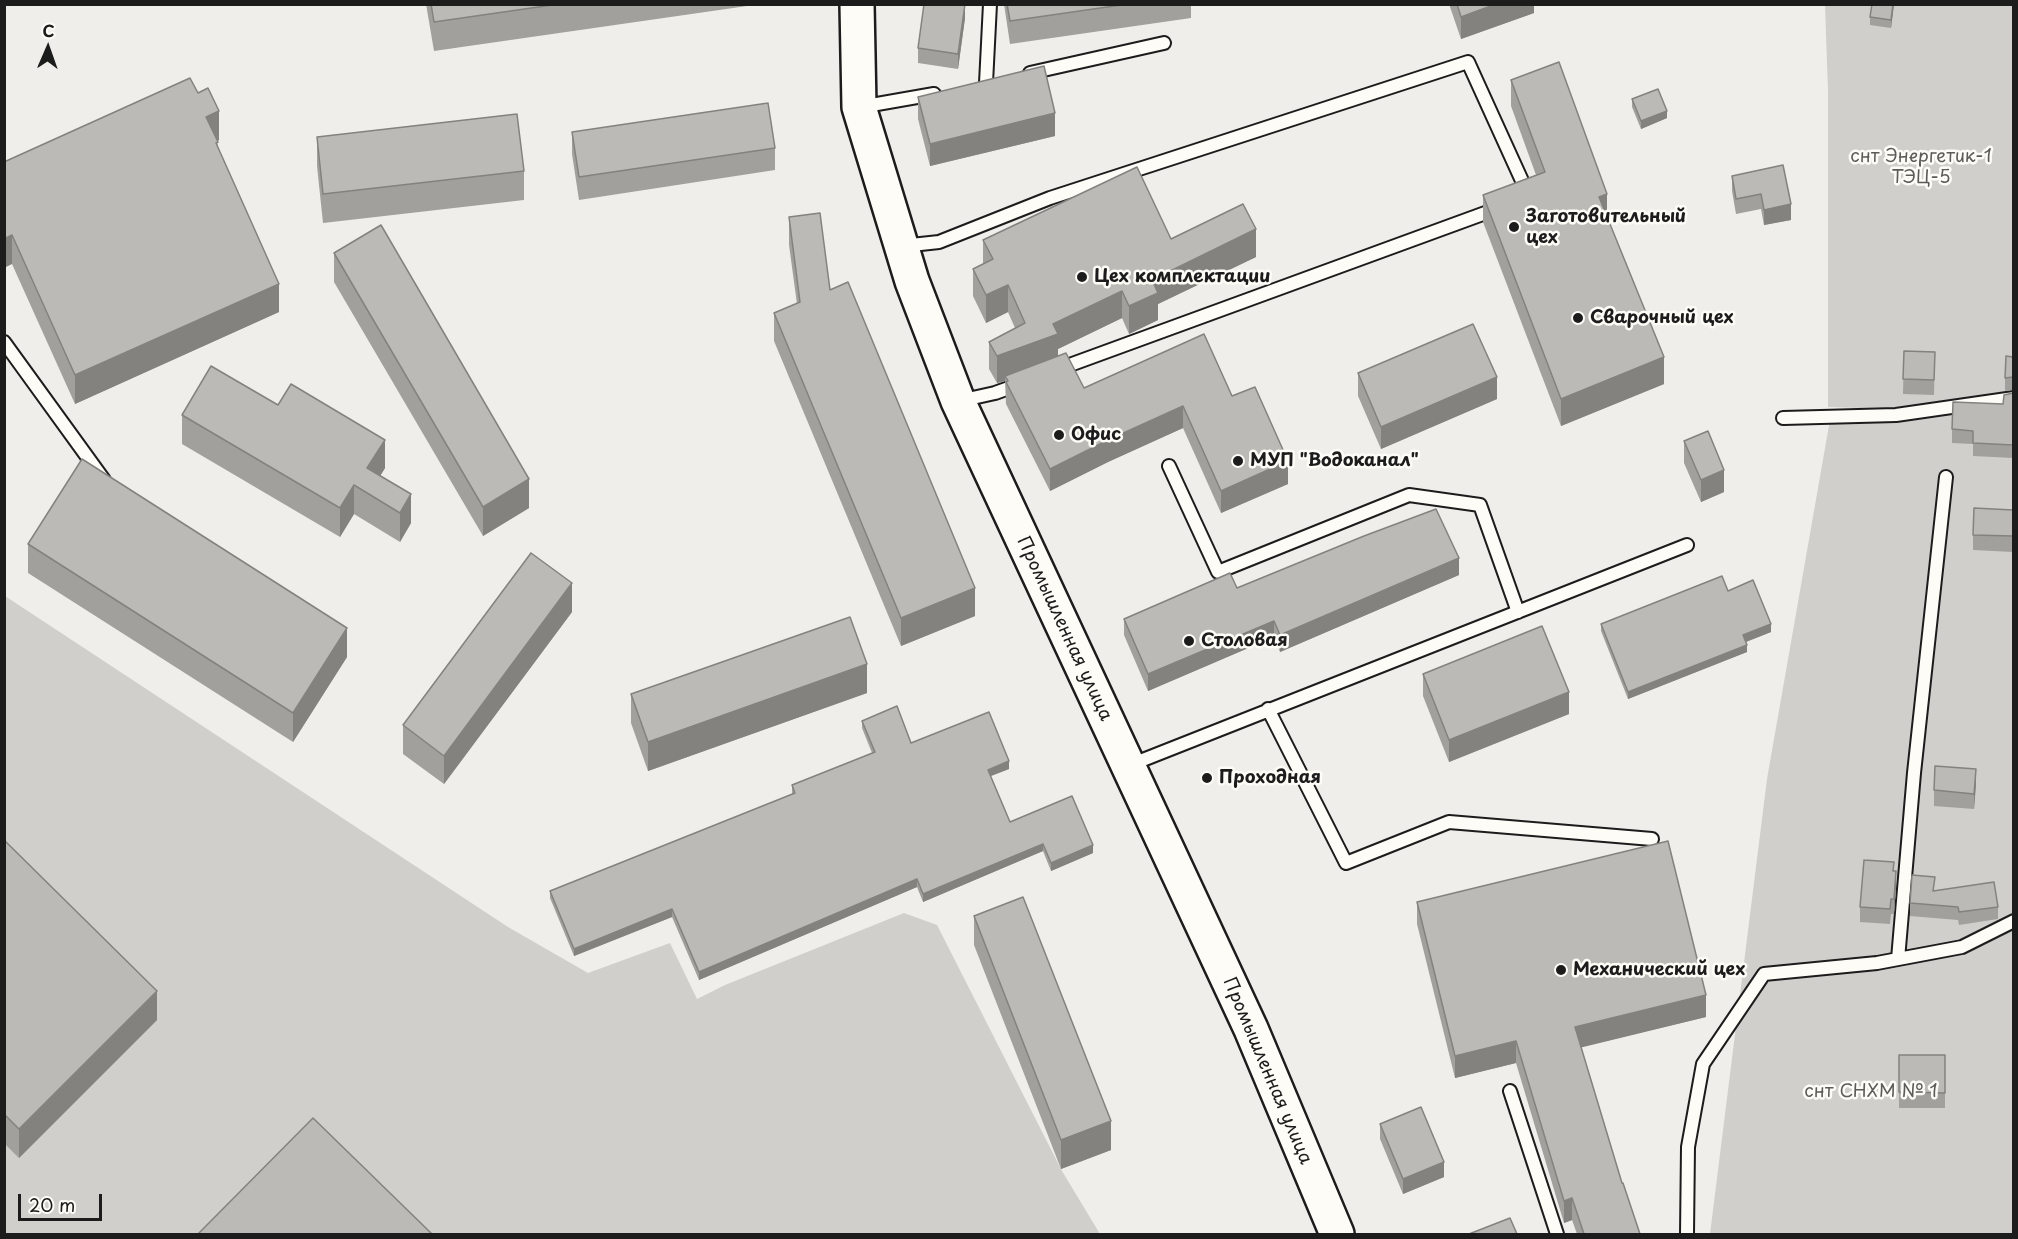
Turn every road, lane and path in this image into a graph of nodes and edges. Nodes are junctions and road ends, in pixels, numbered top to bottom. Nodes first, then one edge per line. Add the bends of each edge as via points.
1 (857, 4) edge
2 (990, 4) edge
3 (1164, 44) dead end
4 (1020, 75) edge
5 (987, 83) edge
6 (945, 92) edge
7 (859, 107) junction
8 (901, 246) junction
9 (4, 342) edge
10 (2013, 398) edge
11 (958, 401) junction
12 (1783, 418) dead end
13 (1169, 466) dead end
14 (1946, 477) dead end
15 (111, 490) edge
16 (1687, 545) dead end
17 (1518, 612) junction
18 (1268, 709) junction
19 (1128, 766) junction
20 (1652, 839) dead end
21 (2013, 921) edge
22 (1898, 959) junction
23 (1510, 1091) dead end
24 (1337, 1234) edge
25 (1557, 1234) edge
26 (1687, 1234) edge

1 - 7 main road, Промышленная улица
2 - 5 lane
3 - 4 lane
6 - 7 lane
7 - 8 main road, Промышленная улица
8 - 11 main road, Промышленная улица
8 - 11 lane via 939,242 1050,198 1468,62 1529,196 995,393
9 - 15 lane
10 - 12 lane via 1896,415
11 - 19 main road, Промышленная улица
13 - 17 lane via 1218,572 1409,495 1480,505
14 - 22 lane
16 - 17 lane
17 - 18 lane
18 - 19 lane
18 - 20 lane via 1346,863 1449,822
19 - 24 main road, Промышленная улица via 1251,1029
21 - 22 lane via 1962,947
22 - 26 lane via 1764,974 1702,1064 1688,1147
23 - 25 lane

